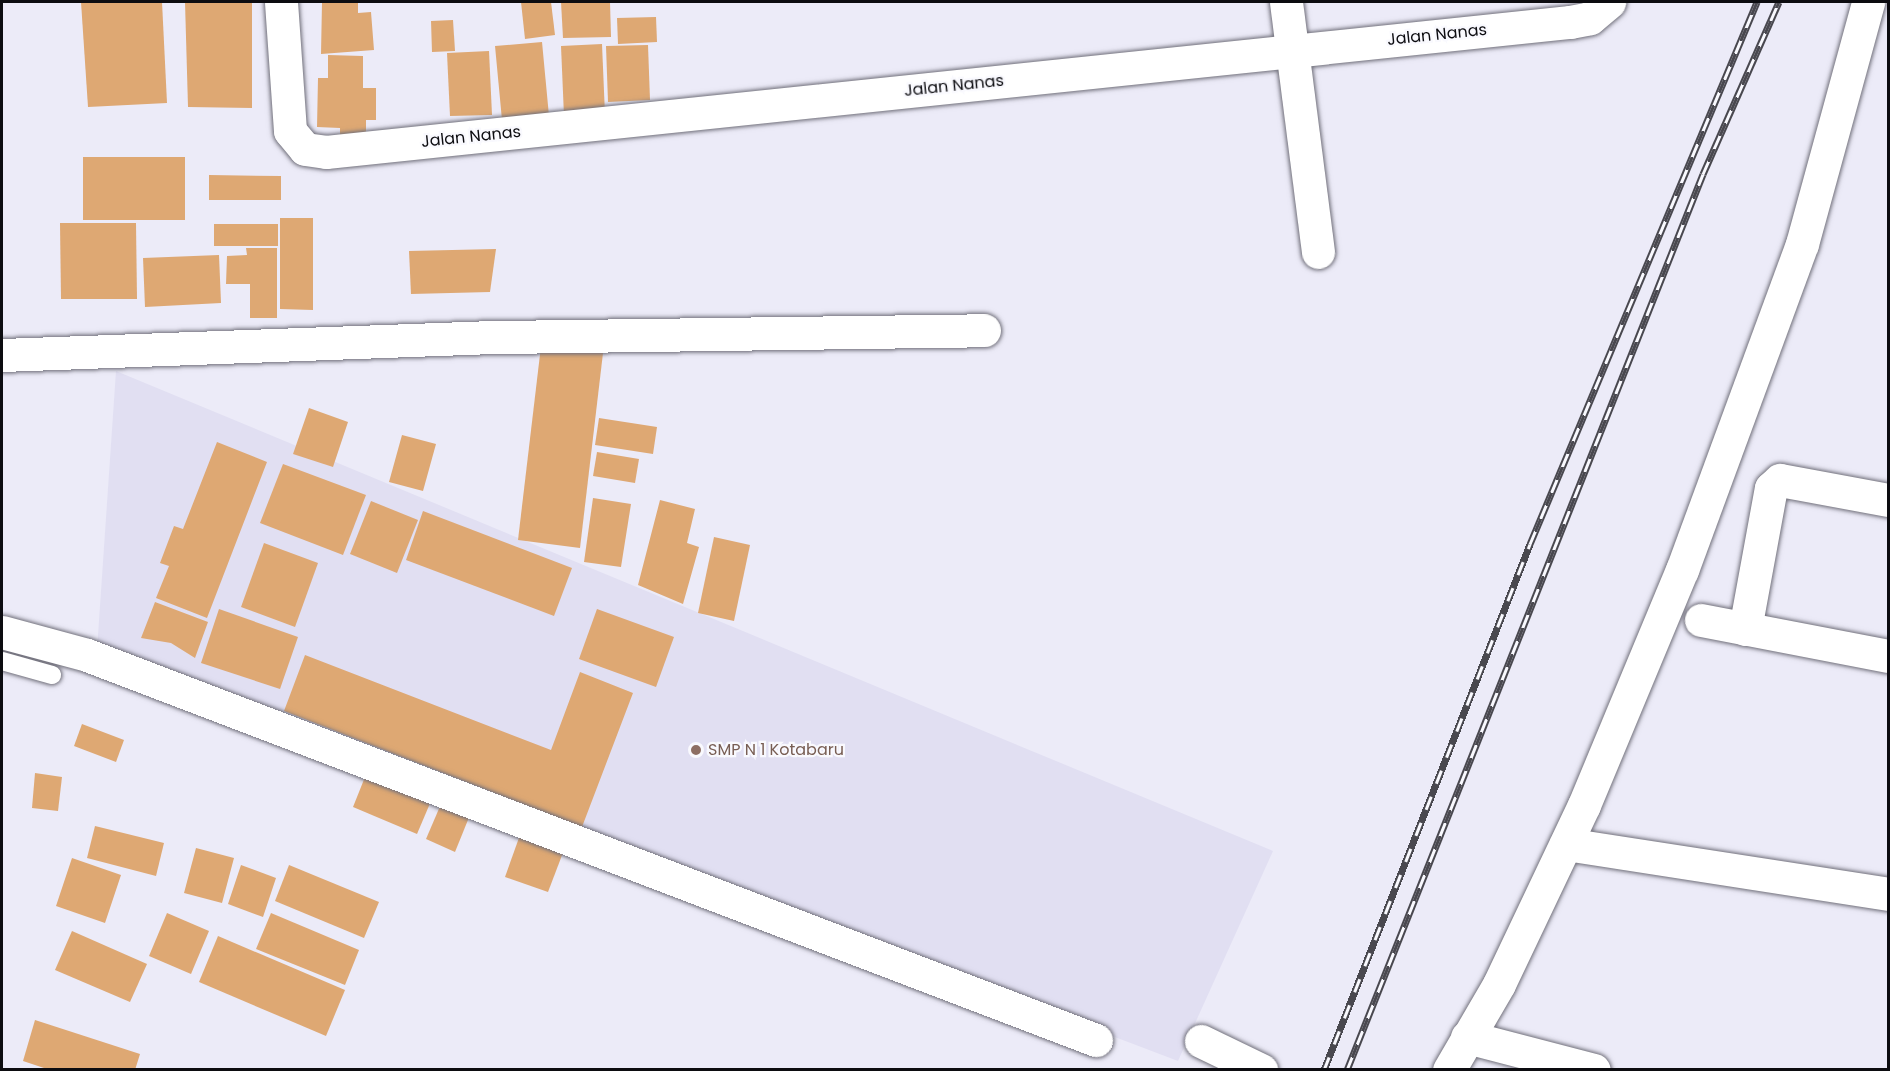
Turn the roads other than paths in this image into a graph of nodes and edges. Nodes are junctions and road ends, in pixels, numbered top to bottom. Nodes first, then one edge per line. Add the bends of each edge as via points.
1 (281, 2) edge
2 (1286, 2) edge
3 (1868, 2) edge
4 (1605, 7) edge
5 (1289, 50) junction
6 (1318, 252) dead end
7 (984, 330) dead end
8 (2, 355) edge
9 (1888, 500) edge
10 (1701, 620) dead end
11 (1745, 629) junction
12 (2, 632) edge
13 (1888, 656) edge
14 (2, 661) edge
15 (52, 675) dead end
16 (1566, 844) junction
17 (1888, 894) edge
18 (1467, 1037) junction
19 (1096, 1040) dead end
20 (1201, 1041) dead end
21 (1261, 1070) edge
22 (1449, 1070) edge
23 (1594, 1070) edge

1 - 5 street, Jalan Nanas via 289,123 305,149 326,152
2 - 5 street
3 - 16 street via 1849,85 1790,280 1682,570
4 - 5 street, Jalan Nanas via 1570,22
5 - 6 street
7 - 8 street via 501,337
9 - 11 street via 1780,480 1771,488
10 - 11 street
11 - 13 street
12 - 19 street via 87,655
14 - 15 lane
16 - 17 street
16 - 18 street
18 - 22 street
18 - 23 street
20 - 21 street

